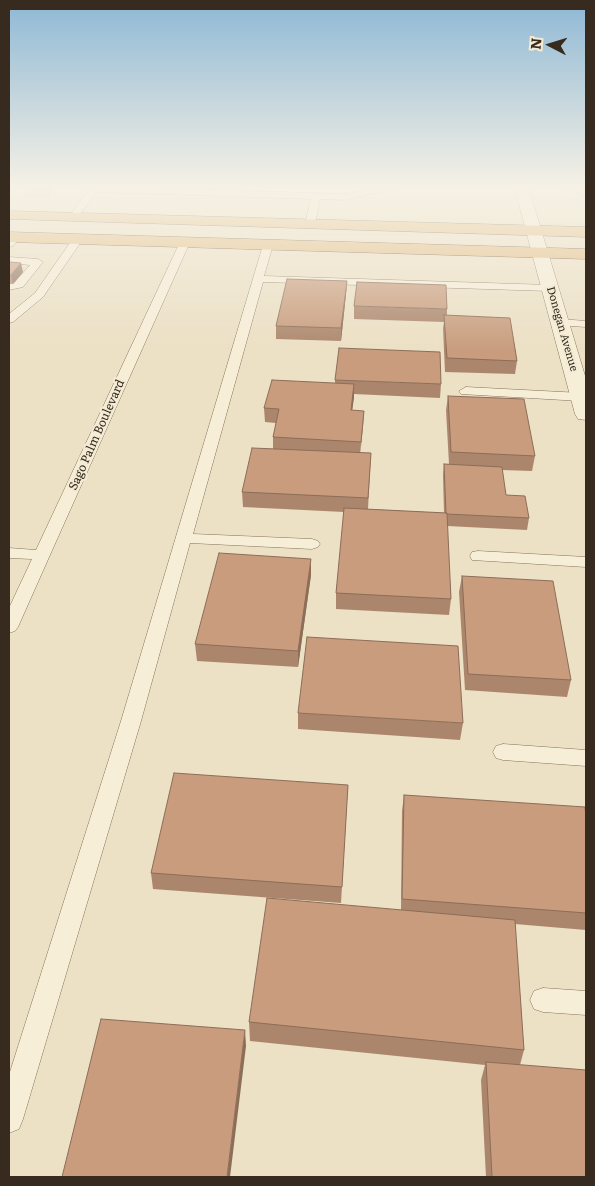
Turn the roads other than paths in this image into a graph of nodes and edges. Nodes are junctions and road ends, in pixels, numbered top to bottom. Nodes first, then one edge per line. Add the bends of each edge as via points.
1 (76, 241) edge
2 (162, 241) edge
3 (536, 241) edge
4 (185, 242) junction
5 (268, 245) junction
6 (540, 253) junction
7 (586, 254) edge
8 (9, 260) edge
9 (258, 278) junction
10 (9, 287) edge
11 (550, 288) junction
12 (9, 320) edge
13 (560, 323) junction
14 (586, 324) edge
15 (579, 367) edge
16 (466, 391) dead end
17 (584, 406) edge
18 (183, 538) junction
19 (312, 544) dead end
20 (9, 553) edge
21 (42, 555) junction
22 (478, 556) dead end
23 (586, 562) edge
24 (9, 628) edge
25 (503, 752) dead end
26 (586, 758) edge
27 (543, 1000) dead end
28 (586, 1003) edge
29 (9, 1119) edge

1 - 12 lane via 39,295
2 - 4 highway
3 - 6 street, Donegan Avenue
4 - 5 highway
4 - 21 lane, Sago Palm Boulevard
5 - 6 highway
5 - 9 lane
6 - 7 highway
6 - 11 street, Donegan Avenue
8 - 10 lane via 38,262 19,285
9 - 11 lane
9 - 18 lane
11 - 13 street, Donegan Avenue
13 - 14 lane
13 - 15 street, Donegan Avenue
15 - 17 street, Donegan Avenue
16 - 17 lane
18 - 19 lane
18 - 29 lane via 131,721
20 - 21 lane
21 - 24 lane, Sago Palm Boulevard
22 - 23 lane
25 - 26 lane
27 - 28 lane

